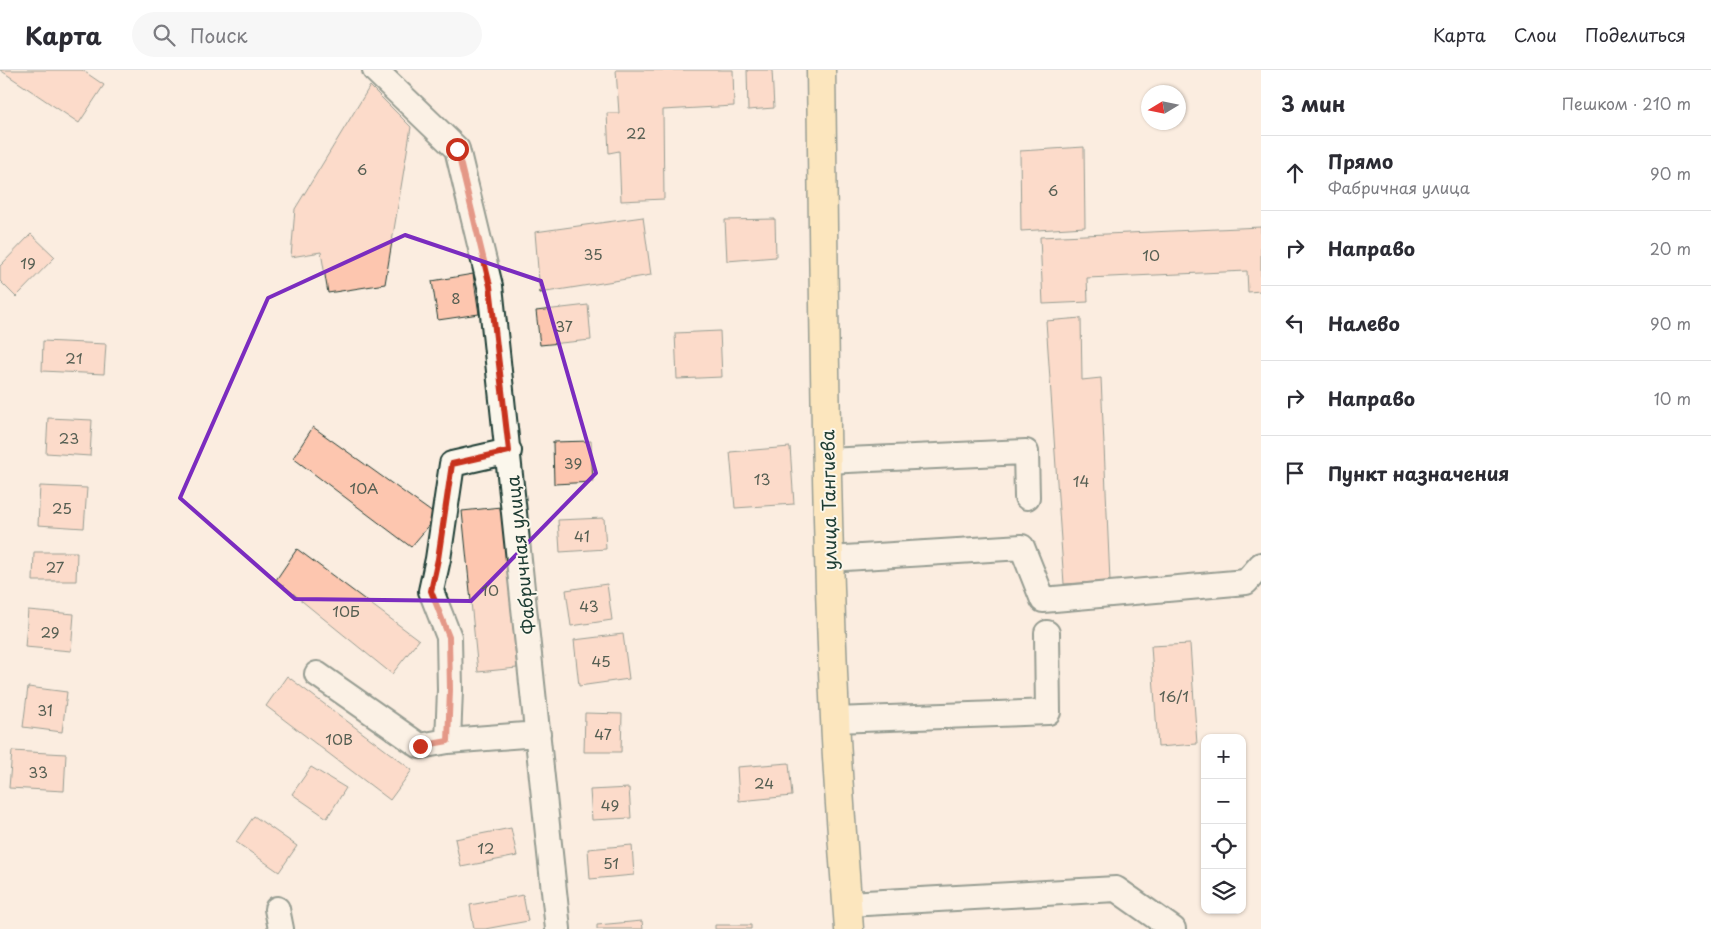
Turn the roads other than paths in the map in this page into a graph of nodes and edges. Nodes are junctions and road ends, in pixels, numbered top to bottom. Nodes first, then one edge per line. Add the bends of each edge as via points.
1 (375, 70) edge
2 (821, 70) edge
3 (509, 451) junction
4 (826, 461) junction
5 (1027, 498) dead end
6 (829, 559) junction
7 (1261, 564) edge
8 (1047, 634) dead end
9 (317, 674) dead end
10 (835, 720) junction
11 (538, 734) junction
12 (448, 741) junction
13 (848, 917) edge
14 (558, 929) edge
15 (1173, 929) edge

1 - 3 street, Фабричная улица via 457,149 490,286
2 - 4 main road, улица Тангиева
3 - 11 street, Фабричная улица
3 - 12 street via 452,464 431,591 449,637
4 - 5 street via 1026,452
4 - 6 main road, улица Тангиева
6 - 7 street via 1022,547 1043,600 1246,582
6 - 10 main road, улица Тангиева
8 - 10 street via 1048,712
9 - 12 street via 420,746
10 - 13 main road, улица Тангиева
11 - 12 street
11 - 14 street, Фабричная улица
13 - 15 street via 1116,889

